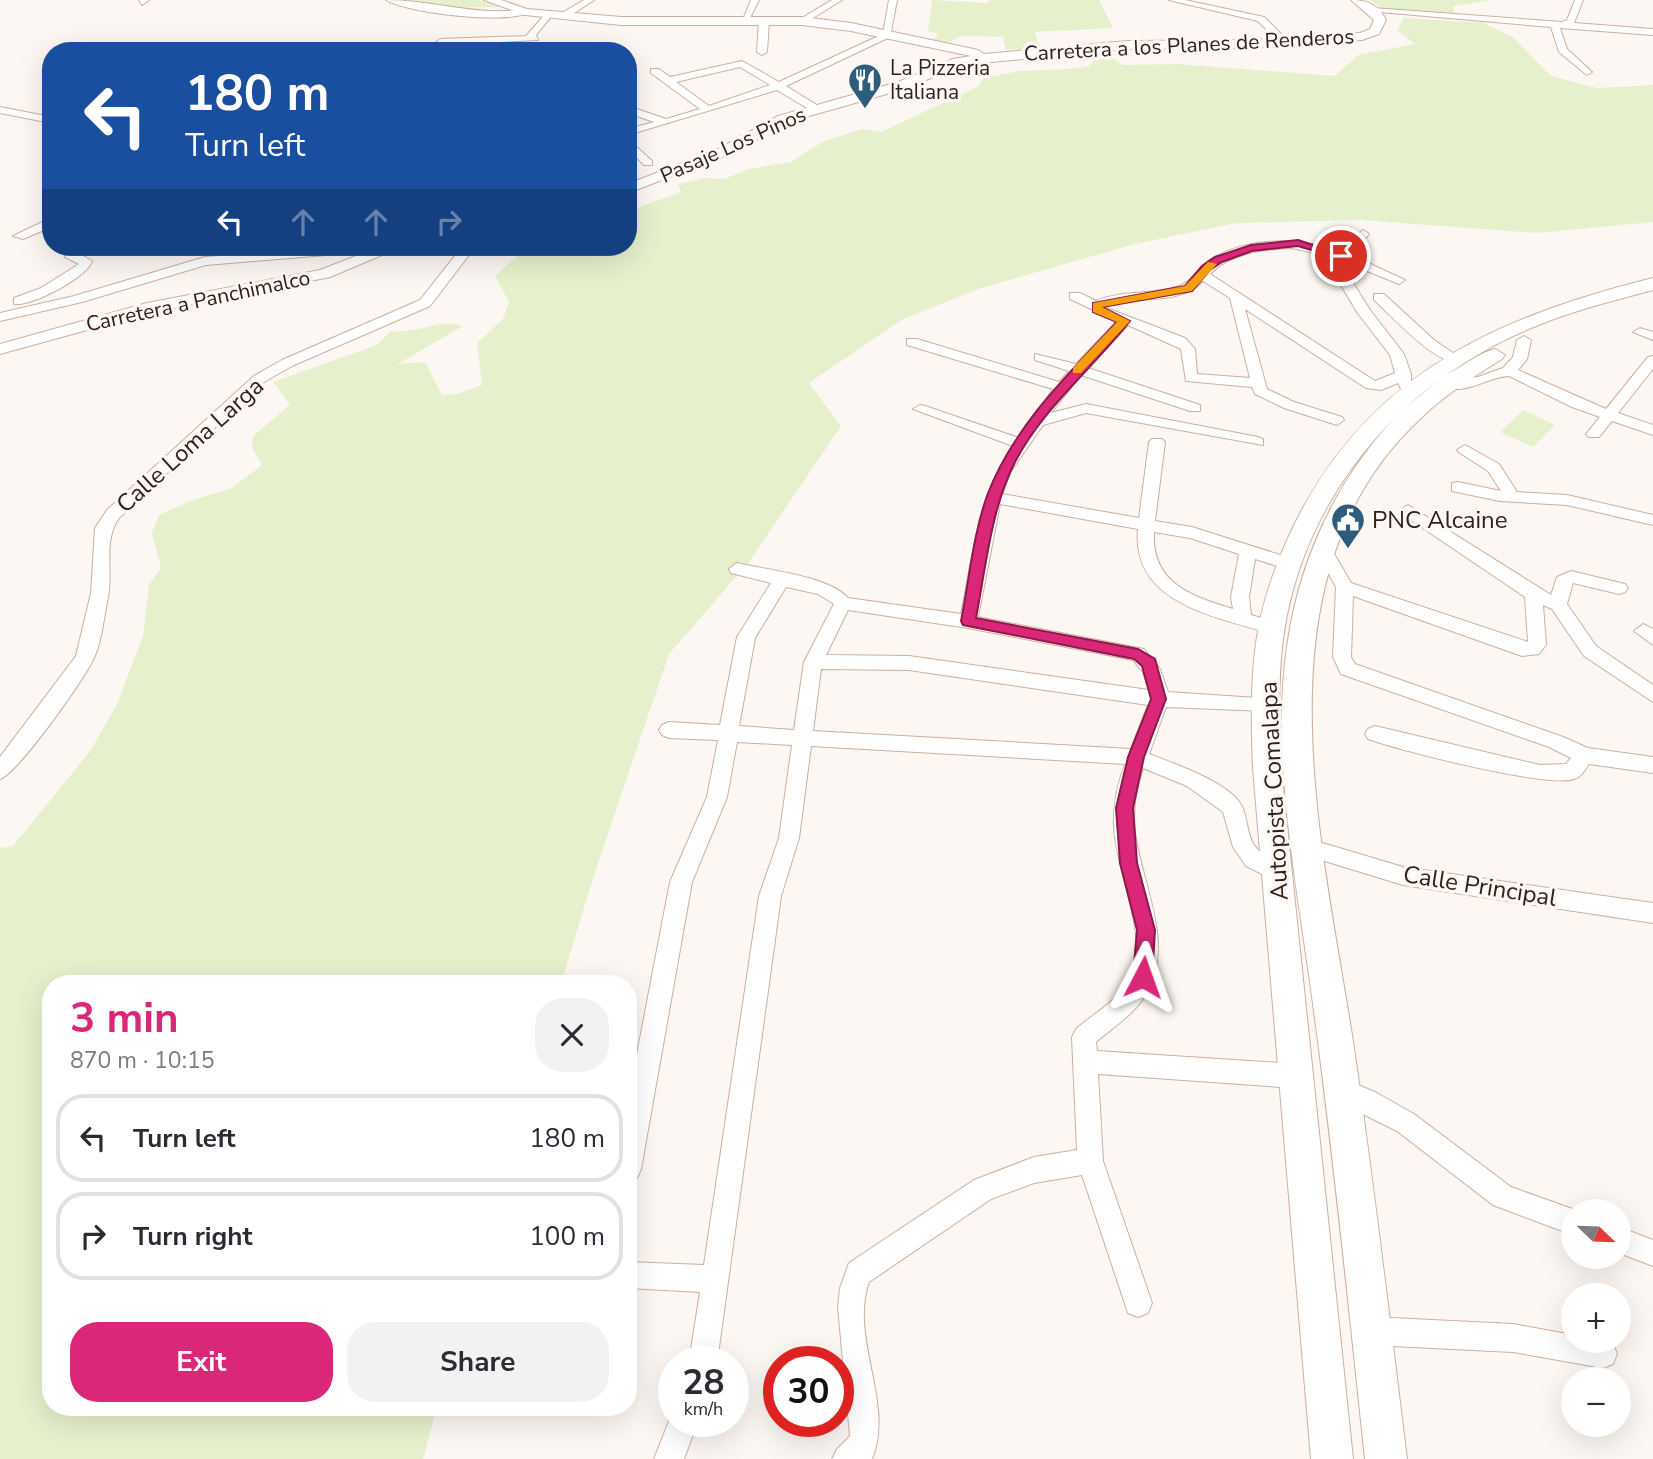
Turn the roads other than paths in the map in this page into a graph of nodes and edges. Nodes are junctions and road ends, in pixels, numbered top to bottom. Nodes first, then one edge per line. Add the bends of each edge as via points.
1 (390, 0) edge
2 (490, 0) edge
3 (590, 0) edge
4 (755, 0) edge
5 (838, 0) edge
6 (893, 0) edge
7 (1173, 0) edge
8 (1357, 0) edge
9 (1579, 0) edge
10 (503, 3) junction
11 (1373, 11) junction
12 (525, 12) junction
13 (557, 14) junction
14 (745, 20) junction
15 (764, 20) junction
16 (802, 21) junction
17 (1643, 21) dead end
18 (1559, 26) junction
19 (1633, 31) junction
20 (1653, 33) edge
21 (887, 35) junction
22 (441, 42) dead end
23 (1285, 43) junction
24 (762, 51) dead end
25 (999, 55) joint
26 (957, 57) junction
27 (655, 71) dead end
28 (1587, 72) dead end
29 (667, 81) junction
30 (780, 85) junction
31 (816, 108) junction
32 (707, 109) junction
33 (0, 110) edge
34 (637, 112) edge
35 (42, 118) edge
36 (666, 122) junction
37 (637, 130) edge
38 (637, 151) edge
39 (648, 163) dead end
40 (637, 186) edge
41 (42, 217) edge
42 (42, 224) edge
43 (1363, 234) dead end
44 (74, 256) edge
45 (273, 256) edge
46 (363, 256) edge
47 (459, 256) edge
48 (1341, 256) junction
49 (1201, 274) junction
50 (1399, 280) dead end
51 (1653, 284) edge
52 (1075, 296) dead end
53 (1379, 297) dead end
54 (1236, 298) junction
55 (1653, 298) edge
56 (1096, 306) junction
57 (3, 308) edge
58 (1125, 321) junction
59 (1524, 340) junction
60 (912, 342) dead end
61 (0, 349) edge
62 (1040, 357) dead end
63 (1653, 360) edge
64 (1078, 369) junction
65 (1450, 371) junction
66 (1511, 372) junction
67 (1405, 382) junction
68 (1258, 383) junction
69 (1062, 387) junction
70 (1195, 408) dead end
71 (919, 409) dead end
72 (1613, 415) junction
73 (1337, 420) dead end
74 (1040, 421) junction
75 (1653, 429) edge
76 (1594, 434) dead end
77 (1157, 442) dead end
78 (1258, 442) dead end
79 (1021, 444) junction
80 (1465, 450) dead end
81 (1458, 487) dead end
82 (1511, 495) junction
83 (993, 498) junction
84 (1408, 510) dead end
85 (1653, 520) edge
86 (1148, 526) junction
87 (1324, 549) junction
88 (1248, 551) junction
89 (1290, 565) junction
90 (737, 569) dead end
91 (782, 580) junction
92 (1345, 587) junction
93 (1619, 588) dead end
94 (1533, 594) junction
95 (842, 603) junction
96 (1558, 605) junction
97 (1243, 618) junction
98 (968, 621) junction
99 (1273, 628) junction
100 (813, 663) junction
101 (1653, 695) edge
102 (1158, 699) junction
103 (1265, 704) junction
104 (669, 730) dead end
105 (727, 733) junction
106 (1375, 734) dead end
107 (804, 739) junction
108 (1585, 756) junction
109 (1136, 757) junction
110 (1653, 765) edge
111 (0, 771) edge
112 (1309, 848) junction
113 (1276, 872) junction
114 (1653, 913) edge
115 (1088, 1062) junction
116 (1294, 1076) junction
117 (1343, 1091) junction
118 (637, 1120) edge
119 (1090, 1161) junction
120 (1561, 1218) edge
121 (1631, 1244) edge
122 (1653, 1252) edge
123 (637, 1275) edge
124 (716, 1279) junction
125 (1139, 1303) dead end
126 (1371, 1331) junction
127 (706, 1346) edge
128 (1603, 1354) dead end
129 (677, 1437) edge
130 (669, 1459) edge
131 (847, 1459) edge
132 (1332, 1459) edge
133 (1386, 1459) edge

1 - 12 street via 463,12
2 - 10 main road
3 - 13 street
4 - 14 street
5 - 16 street
6 - 21 street
7 - 23 street via 1261,19
8 - 11 main road, Carretera a los Planes de Renderos
9 - 18 street via 1571,20
10 - 12 main road
10 - 13 main road via 539,6
11 - 18 street
11 - 23 main road, Carretera a los Planes de Renderos via 1380,22 1370,34
12 - 13 main road
13 - 14 main road via 643,23
13 - 22 street via 532,38
14 - 15 main road
15 - 16 main road
15 - 24 street
16 - 21 main road
17 - 19 street
18 - 19 street
18 - 28 street via 1562,50
19 - 20 street
21 - 26 main road
21 - 30 street via 842,61
23 - 25 main road, Carretera a los Planes de Renderos via 1164,43
25 - 26 main road, Pasaje Los Pinos
26 - 31 main road, Pasaje Los Pinos via 902,85
27 - 29 street
29 - 30 street via 737,64
29 - 32 street
30 - 31 street
30 - 32 street
31 - 40 main road, Pasaje Los Pinos via 771,124 719,154
32 - 36 street
33 - 35 street
34 - 36 street
36 - 37 street
38 - 39 street
41 - 42 street via 20,230
43 - 48 street
44 - 57 street via 86,261 85,266 46,291
45 - 57 street via 205,261 77,299 30,309
46 - 61 main road, Carretera a Panchimalco via 324,274 147,308
47 - 111 street, Calle Loma Larga via 441,288 425,303 288,363 252,384 113,514 103,528 100,593 85,658
48 - 49 street via 1312,245 1285,243 1251,248 1219,260
48 - 50 street
48 - 67 street via 1335,265 1397,354
49 - 54 street
49 - 56 street via 1188,288
51 - 65 highway, Autopista Comalapa via 1513,326
52 - 56 street
53 - 65 street via 1429,343
54 - 67 street via 1371,385
54 - 68 street
55 - 59 highway, Autopista Comalapa
56 - 58 street
58 - 64 street
58 - 68 street via 1186,346 1191,378
59 - 65 highway, Autopista Comalapa via 1479,363
59 - 66 street
60 - 69 street
62 - 64 street
63 - 72 street
64 - 69 street
64 - 70 street
65 - 66 street via 1481,381 1498,372
65 - 67 highway, Autopista Comalapa
65 - 87 highway, Autopista Comalapa via 1378,450 1346,496
66 - 72 street via 1545,391
67 - 89 highway, Autopista Comalapa via 1328,486 1306,522
68 - 73 street via 1267,397
69 - 74 street
71 - 79 street
72 - 75 street
72 - 76 street
74 - 78 street via 1086,408
74 - 79 street
77 - 86 street
79 - 83 street via 1003,471
80 - 82 street via 1490,461
81 - 82 street
82 - 85 street via 1587,503
83 - 86 street
83 - 98 street
84 - 94 street
86 - 88 street via 1192,533
86 - 97 street via 1145,556 1152,574 1185,599
87 - 92 street
87 - 112 highway, Autopista Comalapa via 1304,620 1296,692
88 - 89 street
88 - 97 street via 1240,597
89 - 99 highway, Autopista Comalapa
90 - 91 street
91 - 95 street via 827,591
91 - 105 street via 746,637
92 - 94 street via 1522,649 1537,645
92 - 108 street via 1342,657 1348,669
93 - 96 street via 1572,577 1563,581
94 - 96 street
95 - 98 street
95 - 100 street
96 - 101 street via 1590,651
97 - 99 street
98 - 102 street via 1138,654 1149,663
99 - 103 highway, Autopista Comalapa
100 - 102 street via 909,663
100 - 107 street
102 - 103 street
102 - 109 street
103 - 113 highway, Autopista Comalapa
104 - 105 street
105 - 107 street
105 - 118 street via 717,797 681,881
106 - 108 street via 1540,773 1571,772
107 - 109 street
107 - 124 street via 789,838 770,896
108 - 110 street
109 - 113 street via 1194,780 1232,807 1243,847 1253,860
109 - 115 street via 1124,808 1128,863 1146,930 1143,977 1134,992 1084,1037
112 - 114 street, Calle Principal via 1403,876
112 - 117 highway, Autopista Comalapa
113 - 116 highway, Autopista Comalapa
115 - 116 street
115 - 119 street
116 - 132 highway, Autopista Comalapa
117 - 120 street via 1376,1103 1407,1122 1495,1193
117 - 126 highway, Autopista Comalapa
119 - 125 street
119 - 131 street via 1034,1170 983,1189 859,1273 853,1288 854,1348 865,1436 861,1449
121 - 122 street
123 - 124 street
124 - 127 street
126 - 128 street via 1513,1338
126 - 133 highway, Autopista Comalapa
129 - 130 street

